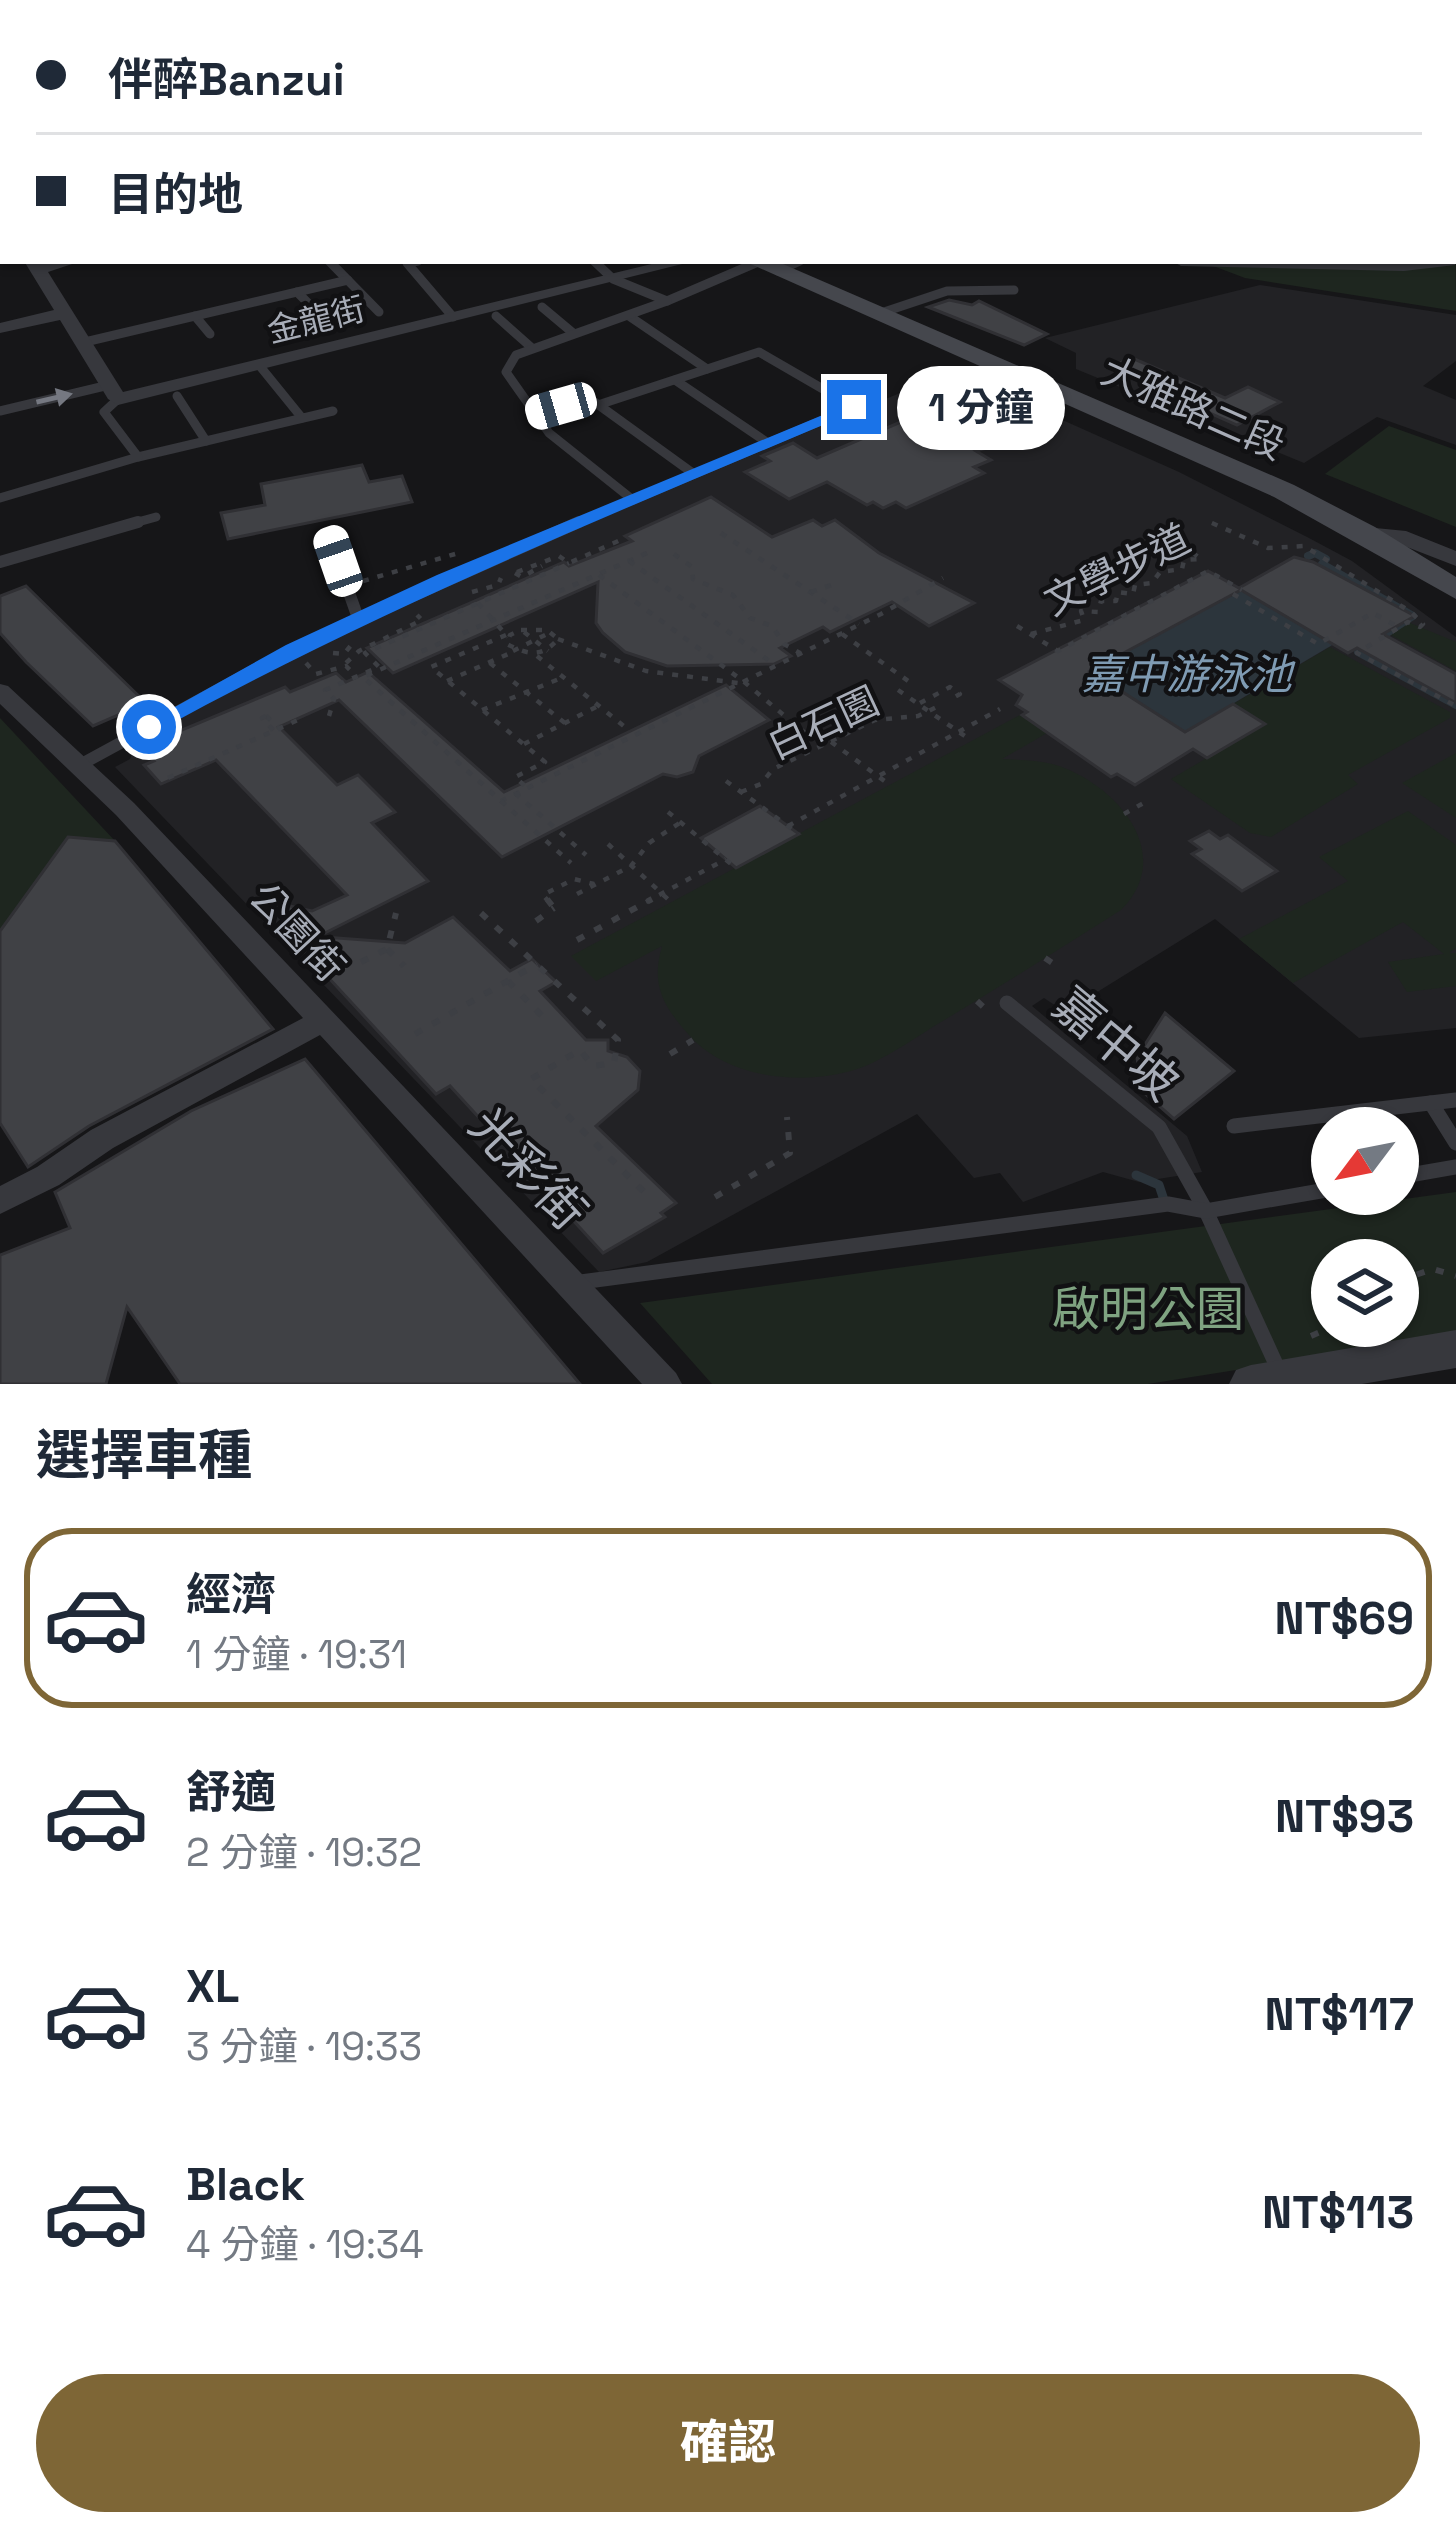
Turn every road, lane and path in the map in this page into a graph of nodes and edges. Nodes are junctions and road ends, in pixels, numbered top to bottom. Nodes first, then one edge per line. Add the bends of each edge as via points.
1 (332, 264) edge
2 (407, 264) edge
3 (597, 264) edge
4 (673, 264) edge
5 (773, 264) edge
6 (1315, 264) edge
7 (1420, 264) edge
8 (36, 265) edge
9 (614, 279) junction
10 (348, 280) junction
11 (1015, 290) dead end
12 (297, 292) junction
13 (667, 301) junction
14 (542, 307) dead end
15 (314, 309) dead end
16 (379, 312) dead end
17 (65, 313) junction
18 (877, 315) junction
19 (195, 316) junction
20 (496, 316) dead end
21 (629, 316) junction
22 (453, 317) junction
23 (0, 328) edge
24 (573, 333) junction
25 (210, 334) dead end
26 (85, 342) junction
27 (532, 348) junction
28 (259, 365) junction
29 (707, 369) junction
30 (675, 380) junction
31 (114, 392) junction
32 (177, 395) dead end
33 (598, 405) junction
34 (0, 411) edge
35 (333, 411) dead end
36 (533, 414) junction
37 (302, 418) junction
38 (206, 441) junction
39 (768, 443) junction
40 (138, 457) junction
41 (694, 474) junction
42 (0, 498) edge
43 (633, 500) junction
44 (156, 517) dead end
45 (1212, 524) dead end
46 (1365, 532) junction
47 (721, 533) dead end
48 (329, 536) dead end
49 (625, 538) dead end
50 (1178, 542) dead end
51 (462, 552) dead end
52 (647, 554) dead end
53 (674, 554) dead end
54 (1201, 559) junction
55 (1456, 559) edge
56 (629, 561) junction
57 (0, 562) edge
58 (534, 565) dead end
59 (1208, 571) junction
60 (515, 573) dead end
61 (598, 574) junction
62 (943, 578) dead end
63 (346, 585) junction
64 (830, 585) dead end
65 (1456, 590) edge
66 (811, 592) junction
67 (478, 603) junction
68 (416, 615) dead end
69 (358, 618) junction
70 (496, 619) junction
71 (860, 624) junction
72 (1017, 626) dead end
73 (1400, 628) junction
74 (521, 630) junction
75 (552, 632) junction
76 (841, 633) junction
77 (1031, 634) junction
78 (507, 636) junction
79 (356, 637) dead end
80 (558, 639) junction
81 (534, 640) junction
82 (514, 651) junction
83 (548, 651) junction
84 (800, 653) junction
85 (344, 654) junction
86 (536, 654) junction
87 (490, 663) junction
88 (346, 664) junction
89 (775, 665) junction
90 (356, 676) junction
91 (564, 677) junction
92 (447, 681) junction
93 (740, 682) junction
94 (911, 683) dead end
95 (898, 690) dead end
96 (0, 691) edge
97 (526, 692) junction
98 (953, 698) dead end
99 (919, 704) junction
100 (940, 705) dead end
101 (598, 706) junction
102 (1456, 706) edge
103 (1000, 709) dead end
104 (482, 710) junction
105 (930, 711) junction
106 (328, 716) dead end
107 (298, 720) dead end
108 (564, 722) junction
109 (277, 730) junction
110 (630, 731) dead end
111 (959, 732) junction
112 (819, 733) dead end
113 (286, 735) dead end
114 (810, 737) dead end
115 (972, 741) dead end
116 (832, 742) junction
117 (524, 745) junction
118 (77, 766) junction
119 (879, 776) junction
120 (168, 778) dead end
121 (727, 781) dead end
122 (890, 785) dead end
123 (527, 788) junction
124 (741, 792) junction
125 (515, 794) junction
126 (501, 801) junction
127 (1147, 801) dead end
128 (668, 812) dead end
129 (1124, 814) dead end
130 (682, 823) junction
131 (788, 826) junction
132 (799, 834) dead end
133 (608, 844) dead end
134 (586, 855) dead end
135 (726, 859) junction
136 (572, 863) dead end
137 (631, 866) junction
138 (736, 868) dead end
139 (594, 884) junction
140 (577, 894) dead end
141 (662, 894) junction
142 (671, 902) dead end
143 (396, 913) dead end
144 (482, 914) dead end
145 (536, 921) dead end
146 (577, 940) dead end
147 (387, 949) junction
148 (1045, 958) dead end
149 (361, 962) dead end
150 (537, 964) junction
151 (404, 966) dead end
152 (1060, 968) dead end
153 (508, 981) junction
154 (977, 1000) dead end
155 (1006, 1003) dead end
156 (990, 1013) dead end
157 (542, 1016) dead end
158 (322, 1021) junction
159 (415, 1034) dead end
160 (693, 1040) dead end
161 (670, 1054) dead end
162 (1456, 1100) edge
163 (1431, 1103) junction
164 (787, 1117) dead end
165 (1234, 1126) dead end
166 (1456, 1143) edge
167 (1456, 1166) edge
168 (1419, 1173) edge
169 (1311, 1193) edge
170 (715, 1197) dead end
171 (651, 1199) dead end
172 (0, 1201) edge
173 (1206, 1211) junction
174 (1419, 1274) edge
175 (1456, 1276) edge
176 (571, 1283) junction
177 (1456, 1349) edge
178 (1267, 1382) edge
179 (664, 1384) edge

1 - 10 lane
2 - 22 lane
3 - 9 lane
4 - 9 street, 金龍街
5 - 13 lane
5 - 18 main road, 大雅路二段
6 - 7 street
8 - 17 street
9 - 13 lane
9 - 22 street, 金龍街
10 - 12 lane
10 - 16 lane
11 - 18 lane via 947,291
12 - 15 lane
12 - 19 lane
13 - 21 lane
14 - 24 lane
17 - 23 street
17 - 26 street
18 - 46 main road, 大雅路二段 via 1214,458
19 - 25 lane
19 - 26 lane
20 - 27 lane
21 - 24 lane
21 - 29 lane
22 - 28 street, 金龍街
24 - 27 lane
26 - 31 street
27 - 36 lane via 506,372
28 - 31 street, 金龍街
28 - 37 lane
29 - 30 lane
29 - 39 lane via 759,352 854,407
30 - 33 lane
30 - 39 lane
34 -> 31 lane
31 - 40 lane via 104,412
32 - 38 lane
33 - 36 lane via 589,398
33 - 41 lane
35 - 37 lane
36 - 43 lane
37 - 38 lane
38 - 40 lane
39 - 41 lane
40 - 42 lane
41 - 43 lane
43 - 69 lane
44 - 57 lane
45 - 73 path via 1268,548 1304,546 1336,562 1423,624
46 - 55 street
46 - 65 main road, 大雅路二段
47 - 66 path
48 - 63 lane
49 - 67 path
50 - 54 path, 文學步道
51 - 63 path
52 - 56 path
53 - 84 path via 692,567 693,579 733,596 750,618 771,622
54 - 59 path
54 - 77 path, 文學步道 via 1160,572 1132,594 1118,592 1098,612 1081,611 1084,620
56 - 61 path
56 - 89 path
58 - 60 path via 543,564 521,578
59 - 73 path via 1318,644 1373,613
59 - 77 path via 1058,651
61 - 70 path
61 - 93 path
62 - 71 path
63 - 69 lane
64 - 66 path
66 - 71 path
67 - 70 path
67 - 90 path via 365,653 379,667
68 - 88 path via 422,620
69 - 118 lane
70 - 78 path
70 - 126 path via 363,677
71 - 76 path
72 - 77 path
73 - 102 path via 1357,653
74 - 75 path
74 - 78 path
74 - 81 path
75 - 80 path
75 - 81 path
76 - 84 path
76 - 94 path
78 - 82 path
78 - 92 path via 431,668
79 - 85 path
80 - 83 path
80 - 93 path via 646,671
81 - 82 path
81 - 83 path
82 - 86 path
82 - 87 path
83 - 86 path
84 - 89 path
85 - 88 path
85 - 88 path via 318,655 305,665 316,674
86 - 91 path
87 - 92 path
87 - 97 path
88 - 90 path
89 - 93 path
90 - 106 path via 325,690 334,699
91 - 97 path
91 - 101 path
92 - 104 path
93 - 114 path
93 - 123 path
95 - 99 path
96 - 118 street, 公園街
97 - 104 path
97 - 108 path
98 - 99 path via 960,694 950,687
99 - 105 path
100 - 105 path
101 - 108 path
101 - 110 path
103 - 111 path
104 - 117 path
105 - 111 path
105 - 116 path, 白石園 via 875,720
107 - 109 path
108 - 117 path
109 - 113 path
109 - 120 path
111 - 115 path
111 - 119 path
112 - 116 path
116 - 119 path
116 - 124 path, 白石園
117 - 123 path via 544,762 515,777
118 - 158 street, 公園街
119 - 122 path
119 - 131 path
121 - 124 path
123 - 125 path
124 - 131 path
125 - 126 path
125 - 134 path
126 - 136 path
127 - 129 path
128 - 130 path
130 - 135 path
130 - 137 path via 649,842
131 - 132 path
133 - 137 path
135 - 138 path
135 - 141 path
137 - 139 path
137 - 141 path
139 - 140 path
139 - 145 path via 574,879 543,896 557,906
141 - 142 path
141 - 146 path
143 - 147 path
144 - 150 path
147 - 149 path
147 - 151 path
148 - 152 path
150 - 153 path
150 - 171 path via 618,1040 614,1063 593,1066 580,1050 531,1079
153 - 157 path
153 - 159 path
154 - 156 path
155 - 173 lane, 嘉中坡 via 1159,1127
158 - 172 street, 公園街
158 - 176 street, 光彩街
160 - 161 path
162 - 163 lane
163 - 165 lane
163 - 166 lane
164 - 170 path via 790,1153
167 - 168 lane
169 - 173 lane
173 - 176 lane via 1168,1204
173 - 178 lane, 嘉中坡
174 - 175 path
176 - 179 street, 光彩街
177 - 178 street

